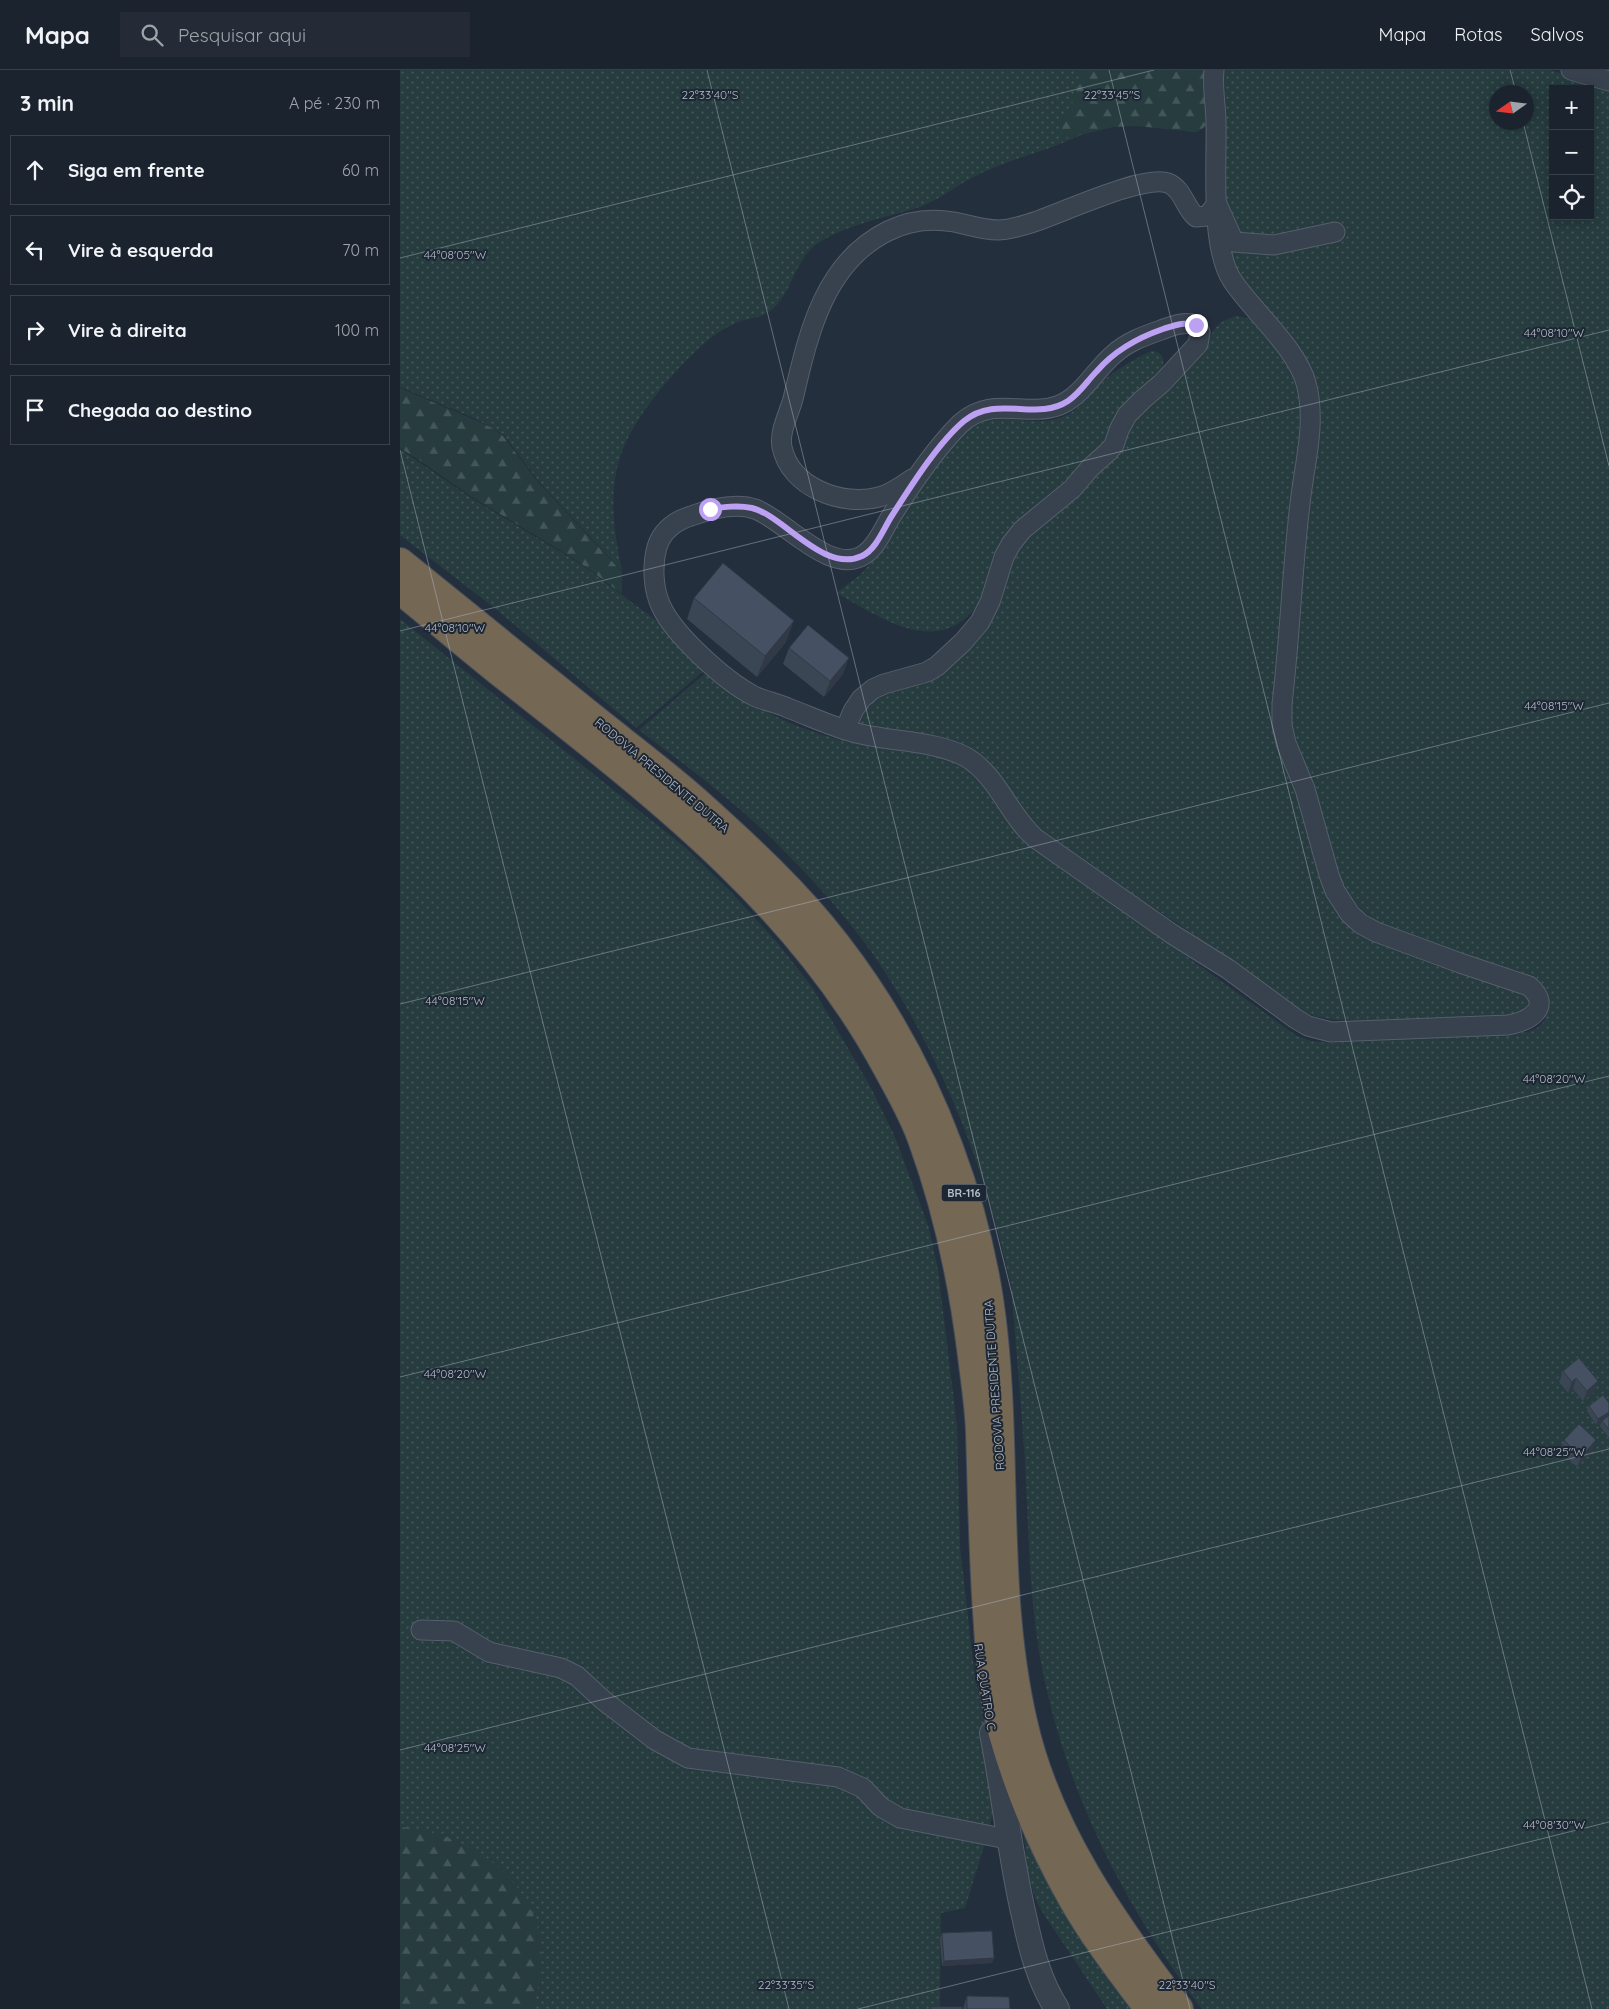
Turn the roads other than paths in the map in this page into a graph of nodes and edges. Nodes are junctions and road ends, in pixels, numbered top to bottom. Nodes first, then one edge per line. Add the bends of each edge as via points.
1 (1214, 70) edge
2 (1571, 70) edge
3 (1609, 81) edge
4 (1217, 204) junction
5 (1335, 232) dead end
6 (919, 474) junction
7 (400, 562) edge
8 (400, 590) edge
9 (845, 730) junction
10 (972, 1355) junction
11 (421, 1630) dead end
12 (1002, 1838) dead end
13 (1057, 2009) edge
14 (1149, 2009) edge
15 (1178, 2009) edge

1 - 4 street
2 - 3 street
4 - 5 street via 1234,242 1274,245
4 - 6 street via 1206,216 1196,217 1175,188 1161,182 1129,187 1006,230 921,220 888,230 859,251 846,263 815,316 784,424 782,446 789,464 804,481 836,496 878,498
4 - 9 street via 1224,266 1251,307 1297,362 1308,388 1311,423 1300,504 1282,725 1305,789 1328,875 1343,905 1361,924 1529,986 1538,998 1537,1010 1526,1021 1508,1025 1331,1032 1308,1026 1035,838 1018,820 993,781 967,758 934,746
6 - 9 street via 872,548 860,557 845,559 826,554 759,511 734,506 710,509 672,524 658,545 654,573 660,604 668,618 706,660 750,694
6 - 9 street via 972,415 999,407 1044,410 1059,406 1078,393 1115,353 1133,341 1185,323 1199,328 1198,344 1127,415 1108,452 1072,489 1022,530 1011,544 990,602 980,622 964,642 927,672 873,689 861,699
7 - 15 highway, RODOVIA PRESIDENTE DUTRA / BR-116 via 687,793 756,857 836,944 884,1012 907,1054 959,1177 989,1296 998,1398 1008,1638 1026,1733 1051,1804 1074,1853 1124,1936
8 - 10 highway, RODOVIA PRESIDENTE DUTRA / BR-116 via 692,830 779,914 842,994 872,1040 922,1138 954,1248
10 - 13 street, RUA QUATRO C via 973,1544 981,1670 1012,1862 1032,1953
10 - 14 highway, RODOVIA PRESIDENTE DUTRA / BR-116 via 980,1430 989,1641 1003,1733 1040,1832 1062,1879 1098,1939
11 - 12 street via 454,1631 489,1652 571,1672 655,1740 688,1758 838,1777 863,1788 881,1807 900,1818

